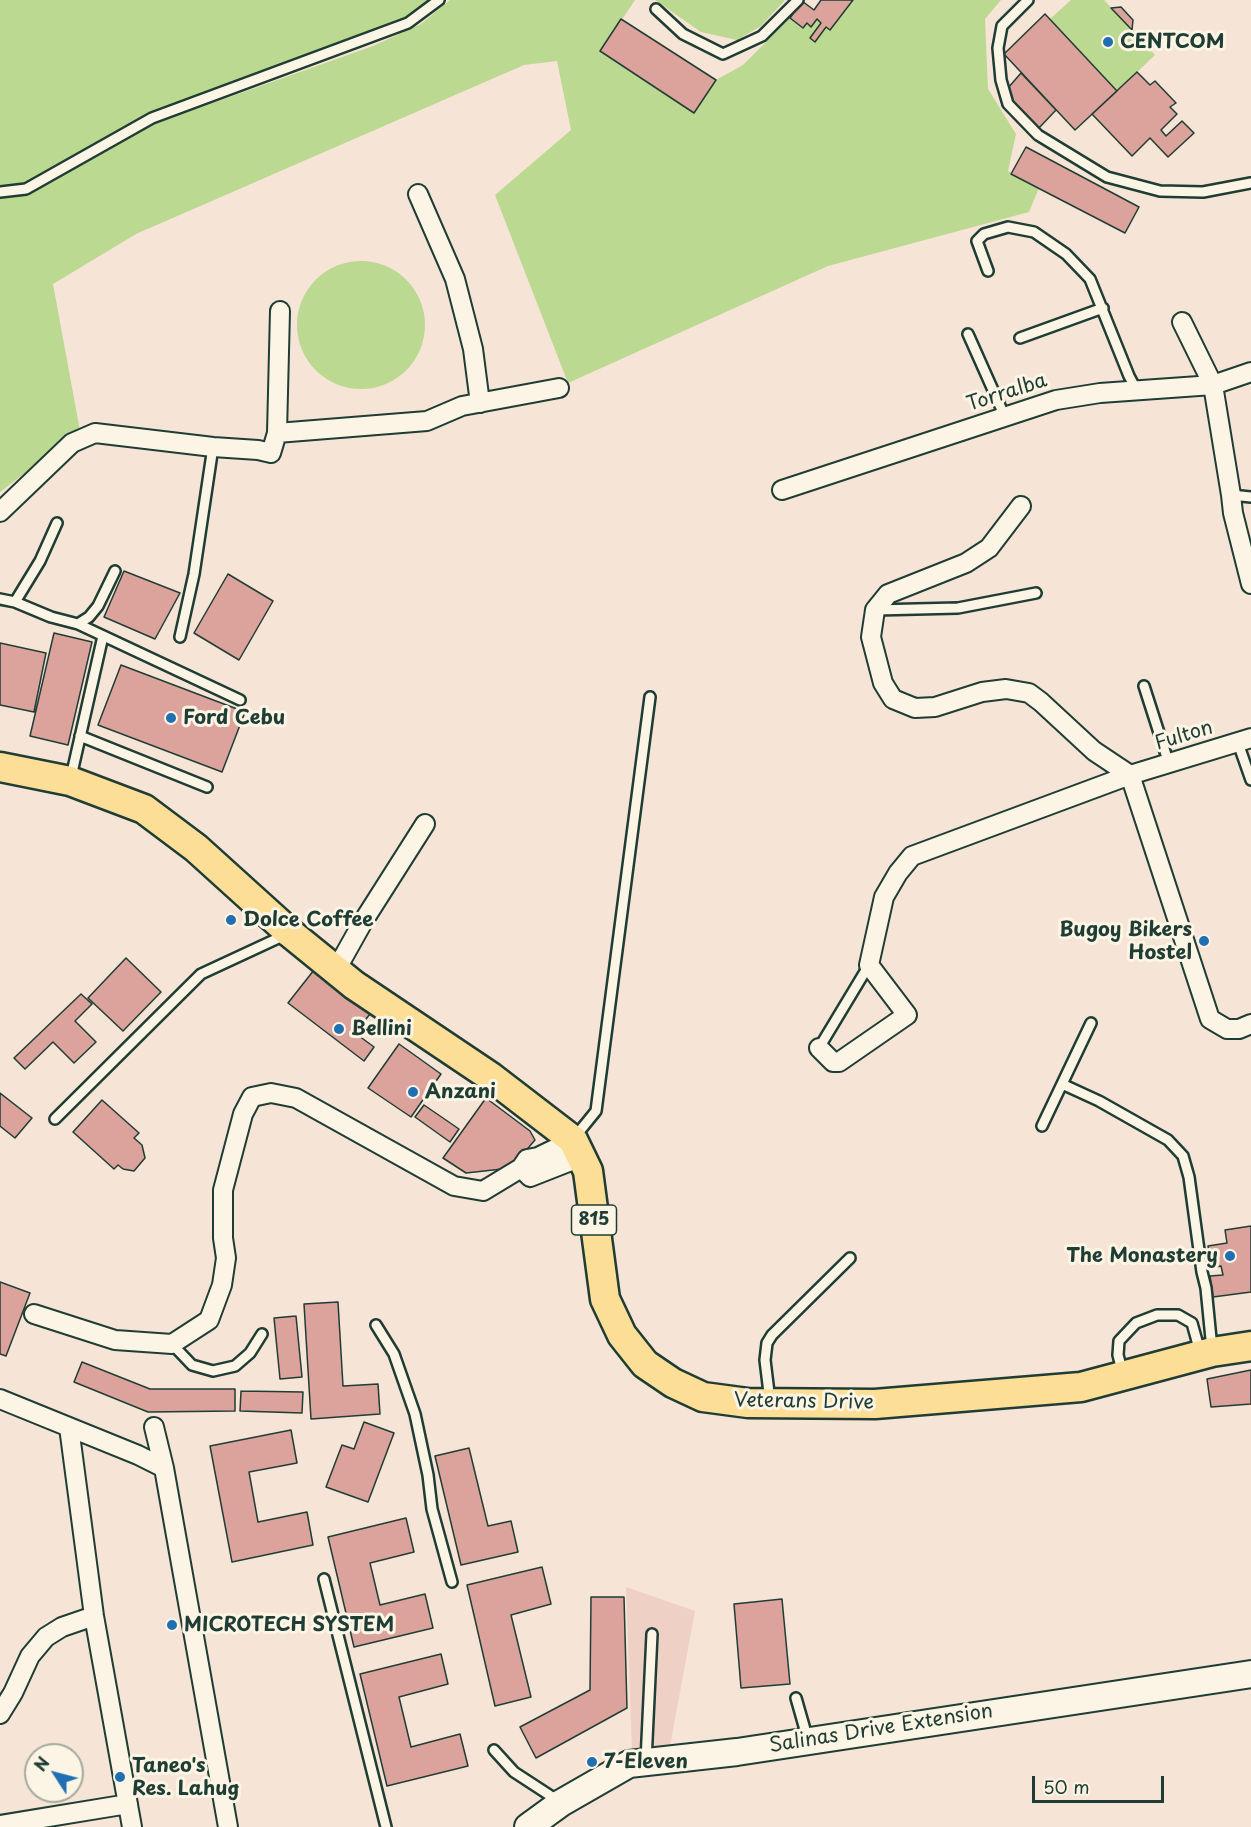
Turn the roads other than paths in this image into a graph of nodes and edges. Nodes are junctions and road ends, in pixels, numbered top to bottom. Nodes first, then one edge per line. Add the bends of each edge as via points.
1 (439, 0) edge
2 (798, 0) edge
3 (1028, 0) edge
4 (656, 9) dead end
5 (1251, 183) edge
6 (0, 192) edge
7 (418, 194) dead end
8 (988, 271) dead end
9 (1103, 308) junction
10 (280, 311) dead end
11 (1182, 322) dead end
12 (968, 334) dead end
13 (1020, 338) dead end
14 (1251, 372) edge
15 (1213, 385) junction
16 (559, 388) dead end
17 (1137, 391) junction
18 (480, 403) junction
19 (1005, 417) junction
20 (277, 433) junction
21 (213, 447) junction
22 (782, 490) dead end
23 (1232, 495) junction
24 (1251, 496) edge
25 (1021, 506) dead end
26 (0, 512) edge
27 (57, 523) dead end
28 (115, 571) dead end
29 (1251, 584) edge
30 (1036, 594) dead end
31 (0, 599) edge
32 (15, 602) junction
33 (875, 610) junction
34 (78, 624) junction
35 (103, 636) junction
36 (180, 637) dead end
37 (1144, 686) dead end
38 (650, 697) dead end
39 (240, 700) dead end
40 (80, 736) junction
41 (1245, 740) edge
42 (1169, 764) junction
43 (3, 769) edge
44 (1130, 776) junction
45 (1251, 780) edge
46 (70, 781) junction
47 (207, 787) dead end
48 (425, 824) dead end
49 (290, 933) junction
50 (869, 965) junction
51 (336, 970) junction
52 (1091, 1023) dead end
53 (1251, 1024) edge
54 (819, 1048) joint
55 (1062, 1084) junction
56 (55, 1119) dead end
57 (1042, 1126) dead end
58 (577, 1149) junction
59 (850, 1258) dead end
60 (34, 1314) dead end
61 (376, 1325) dead end
62 (262, 1334) dead end
63 (172, 1344) junction
64 (1251, 1346) edge
65 (1206, 1353) junction
66 (1123, 1375) junction
67 (0, 1399) edge
68 (770, 1404) junction
69 (69, 1427) junction
70 (153, 1427) dead end
71 (164, 1468) junction
72 (324, 1579) dead end
73 (452, 1582) dead end
74 (94, 1616) junction
75 (652, 1634) dead end
76 (1251, 1674) edge
77 (796, 1698) dead end
78 (0, 1713) edge
79 (808, 1740) junction
80 (494, 1750) dead end
81 (646, 1761) junction
82 (561, 1803) junction
83 (128, 1804) junction
84 (0, 1825) edge
85 (132, 1827) edge
86 (228, 1827) edge
87 (386, 1827) edge
88 (528, 1827) edge

1 - 6 lane via 408,23 152,118 26,189
2 - 4 lane via 762,36 723,54 683,34
3 - 5 lane via 1002,26 998,48 1008,104 1038,135 1107,177 1160,191 1203,192
7 - 18 street via 454,279 473,349
8 - 9 lane via 977,241 984,234 1008,227 1034,232 1066,254 1090,279
9 - 13 lane
9 - 17 lane
10 - 20 street
11 - 15 street
12 - 19 lane
14 - 15 street, Torralba
15 - 17 street, Torralba
15 - 23 street
16 - 18 street
17 - 19 street, Torralba via 1056,399
18 - 20 street via 427,421
19 - 22 street, Torralba
20 - 21 street via 271,453
21 - 26 street via 95,433 72,443
21 - 36 lane via 194,574
23 - 24 lane
23 - 29 street
25 - 33 street via 989,548 966,563 888,594
27 - 32 lane
28 - 34 lane via 98,606
30 - 33 lane via 958,608
31 - 32 lane
32 - 34 lane
33 - 44 street via 871,637 893,699 925,708 982,692 1006,689 1029,693 1094,751
34 - 35 lane
35 - 39 lane
35 - 40 lane
37 - 42 lane
38 - 58 lane via 596,1111
40 - 46 lane
40 - 47 lane
41 - 42 street, Fulton
41 - 45 lane
42 - 44 street, Fulton
43 - 46 main road
44 - 50 street, Fulton via 912,856 884,897
44 - 53 street via 1210,1019 1227,1029
46 - 49 main road via 144,809 196,848
48 - 51 street
49 - 51 main road
49 - 56 lane via 201,974
50 - 54 lane
50 - 54 street via 907,1015 839,1062 833,1062
51 - 58 main road via 491,1077
52 - 55 lane
55 - 57 lane
55 - 65 lane via 1168,1140 1183,1156 1190,1177 1206,1288
58 - 63 street via 530,1177 521,1168 483,1191 454,1185 296,1098 272,1093 252,1096 243,1114 223,1190 226,1258 222,1285 208,1320
58 - 68 main road, Veterans Drive / 815 via 588,1171 605,1299 622,1335 645,1364 673,1383 703,1396
59 - 68 lane via 767,1343
60 - 63 street via 115,1340
61 - 73 lane via 394,1354 415,1414 432,1509
62 - 63 lane via 250,1353 235,1366 213,1371 192,1365
64 - 65 main road, Veterans Drive / 815
65 - 66 main road, Veterans Drive / 815
65 - 66 lane via 1192,1323 1178,1315 1157,1315 1136,1323 1119,1341
66 - 68 main road, Veterans Drive / 815 via 1081,1387 875,1404
67 - 69 street
69 - 71 street
69 - 74 street
70 - 71 street
71 - 86 street
72 - 87 lane
74 - 78 street via 46,1637 30,1656
74 - 83 street
75 - 81 lane
76 - 79 street, Salinas Drive Extension
77 - 79 lane
79 - 81 street, Salinas Drive Extension
80 - 82 lane via 514,1772
81 - 82 street, Salinas Drive Extension via 628,1764
82 - 88 street, Salinas Drive Extension
83 - 84 street
83 - 85 street

